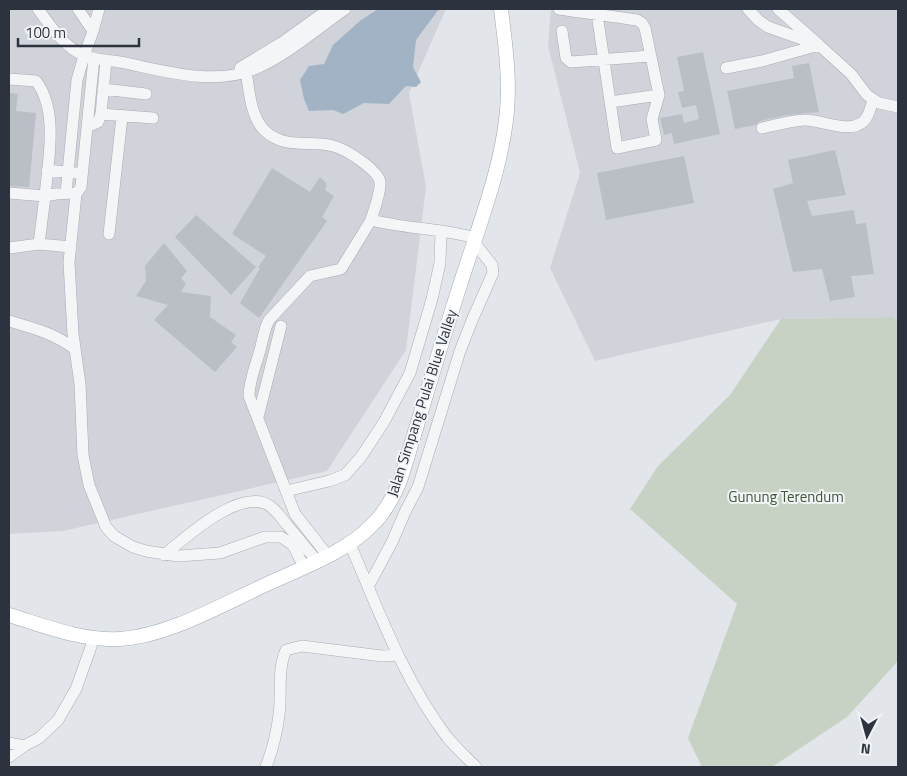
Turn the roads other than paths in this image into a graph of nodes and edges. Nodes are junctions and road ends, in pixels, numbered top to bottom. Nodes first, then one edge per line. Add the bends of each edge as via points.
1 (38, 9) edge
2 (78, 9) edge
3 (99, 9) edge
4 (329, 9) edge
5 (345, 9) edge
6 (501, 9) edge
7 (559, 9) edge
8 (748, 9) edge
9 (778, 9) edge
10 (578, 10) edge
11 (623, 13) edge
12 (597, 14) junction
13 (562, 30) dead end
14 (94, 31) junction
15 (819, 45) junction
16 (650, 56) junction
17 (89, 57) junction
18 (106, 60) junction
19 (604, 60) junction
20 (246, 68) junction
21 (726, 68) dead end
22 (9, 79) edge
23 (103, 89) junction
24 (146, 94) dead end
25 (659, 95) junction
26 (873, 100) junction
27 (610, 102) junction
28 (898, 108) edge
29 (101, 114) junction
30 (122, 116) junction
31 (153, 118) dead end
32 (87, 127) junction
33 (762, 128) dead end
34 (47, 170) junction
35 (68, 172) junction
36 (82, 173) junction
37 (9, 193) edge
38 (71, 193) junction
39 (45, 196) junction
40 (371, 220) junction
41 (440, 231) junction
42 (109, 234) dead end
43 (475, 240) junction
44 (39, 244) junction
45 (71, 247) junction
46 (9, 248) edge
47 (9, 321) edge
48 (282, 326) dead end
49 (75, 349) junction
50 (258, 417) junction
51 (286, 492) junction
52 (392, 498) junction
53 (408, 506) junction
54 (301, 540) junction
55 (350, 544) junction
56 (164, 555) junction
57 (316, 561) junction
58 (368, 587) junction
59 (9, 615) edge
60 (94, 638) junction
61 (398, 655) junction
62 (9, 742) edge
63 (24, 746) junction
64 (458, 748) junction
65 (9, 757) edge
66 (266, 767) edge
67 (464, 767) edge
68 (476, 767) edge

1 - 17 street via 69,46
2 - 14 street
3 - 14 street
4 - 20 street
5 - 20 street via 261,66
6 - 43 main road, Jalan Simpang Pulai Blue Valley via 508,72 506,112 500,152
7 - 10 street
8 - 15 street via 768,27
9 - 15 street
10 - 12 street
11 - 12 street
11 - 16 street via 642,23
12 - 19 street
13 - 19 street via 566,58 571,62
14 - 17 street
15 - 21 street
15 - 26 street via 851,74
16 - 19 street
16 - 25 street
17 - 18 street
17 - 32 street
17 - 35 street via 77,80
18 - 20 street via 198,76 228,76
18 - 23 street
19 - 27 street
20 - 40 street via 256,120 271,135 301,144 333,146 378,175 380,184
22 - 34 street via 36,81 44,94 51,128
23 - 24 street
23 - 29 street
25 - 27 street
25 - 27 street via 652,119 656,140 617,148
26 - 28 street
26 - 33 street via 868,116 857,125 848,127 804,120
29 - 30 street
29 - 32 street via 98,122
30 - 31 street
30 - 42 street
32 - 36 street
34 - 35 street
34 - 39 street
35 - 36 street
35 - 38 street
36 - 38 street via 81,187
37 - 39 street
38 - 39 street
38 - 45 street
39 - 44 street
40 - 41 street
40 - 50 street via 340,269 310,276 266,325 249,389
41 - 43 street
41 - 51 street via 440,263 432,299 410,373 384,422 345,475
43 - 52 main road, Jalan Simpang Pulai Blue Valley
43 - 53 street via 492,265 493,273 460,352 418,487
44 - 45 street
44 - 46 street
45 - 49 street
47 - 49 street via 45,331
48 - 50 street
49 - 56 street via 84,468 106,527 122,542
50 - 51 street
51 - 54 street
52 - 53 street
52 - 55 main road, Jalan Simpang Pulai Blue Valley via 381,516
53 - 58 street
54 - 56 street via 273,536 220,553
54 - 56 street via 264,502 249,502 214,516
54 - 57 street
54 - 57 street
55 - 57 main road, Jalan Simpang Pulai Blue Valley
55 - 58 street
57 - 60 main road, Jalan Simpang Pulai Blue Valley via 164,630 134,638
58 - 61 street
59 - 60 main road, Jalan Simpang Pulai Blue Valley
60 - 63 street via 76,689 58,720 39,738
61 - 64 street via 423,701
61 - 66 street via 302,646 286,650 281,660 279,715
62 - 63 street
63 - 65 street
64 - 67 street
64 - 68 street

